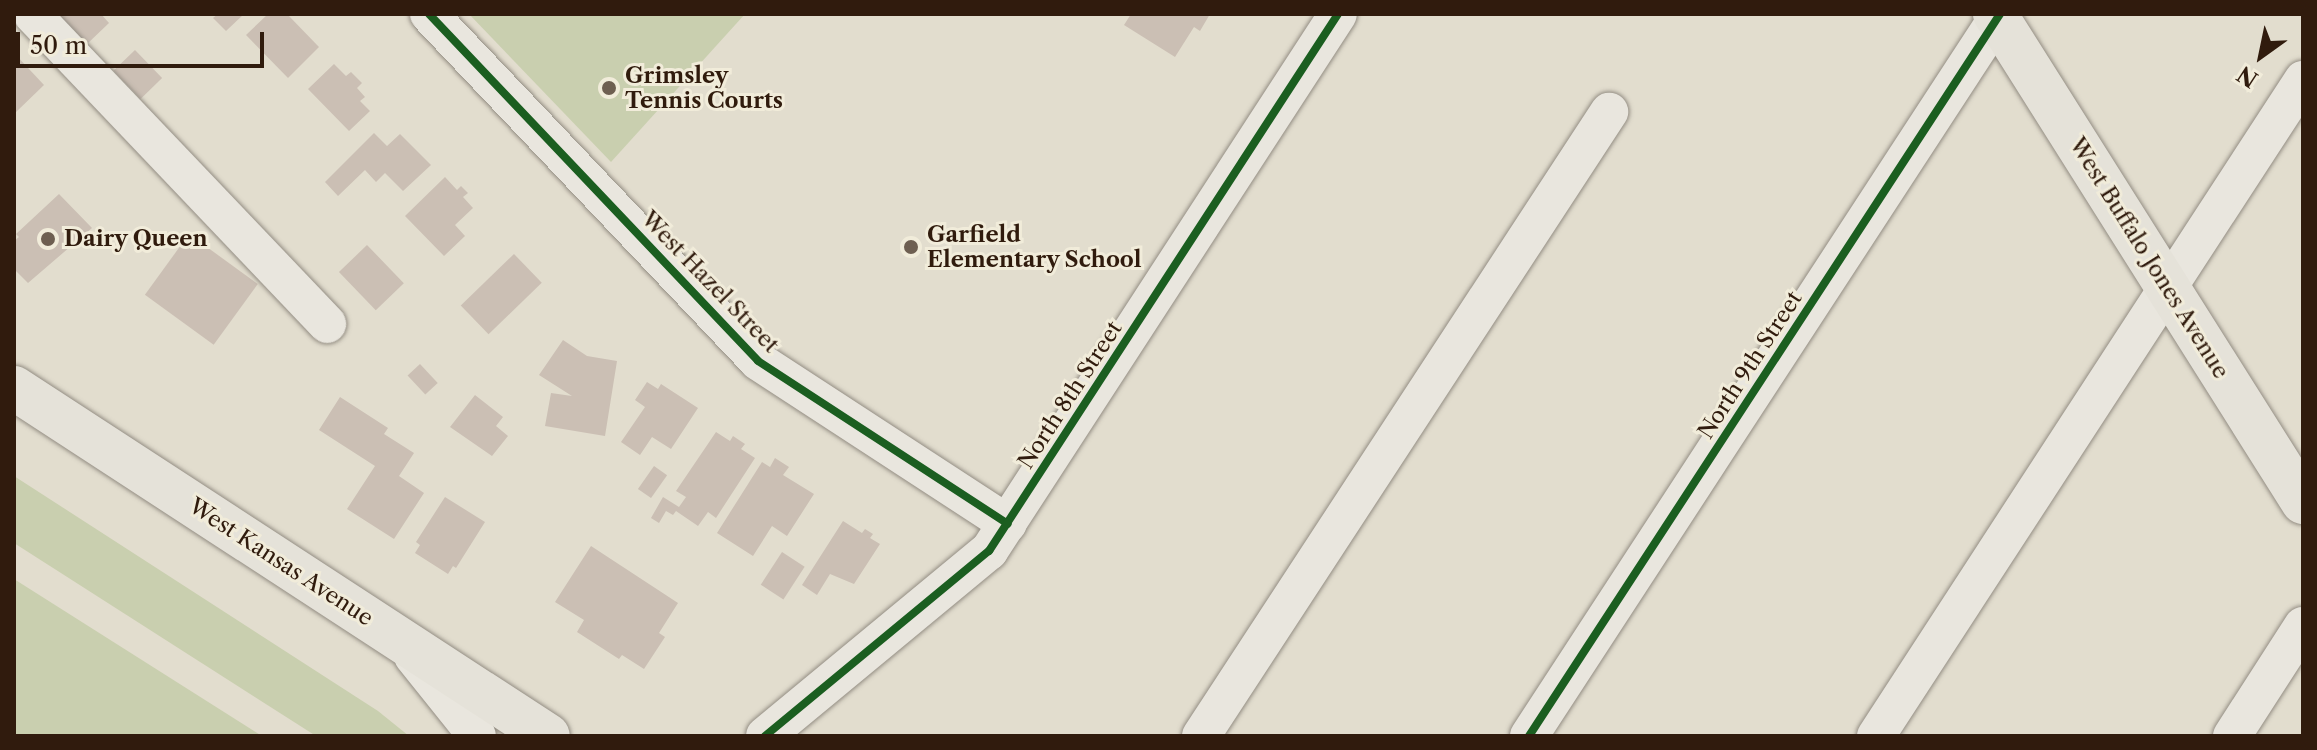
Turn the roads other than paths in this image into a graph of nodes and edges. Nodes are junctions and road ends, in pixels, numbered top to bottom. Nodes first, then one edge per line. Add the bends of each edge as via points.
1 (32, 14) edge
2 (429, 14) edge
3 (1338, 14) edge
4 (1997, 15) edge
5 (2303, 80) edge
6 (1609, 112) dead end
7 (2168, 289) junction
8 (327, 324) dead end
9 (14, 388) edge
10 (2303, 502) edge
11 (1008, 524) junction
12 (2303, 626) edge
13 (399, 638) junction
14 (477, 736) edge
15 (548, 736) edge
16 (765, 736) edge
17 (1201, 736) edge
18 (1529, 736) edge
19 (1876, 736) edge
20 (2232, 736) edge

1 - 8 street
2 - 11 street, West Hazel Street via 758,361
3 - 11 street, North 8th Street
4 - 7 main road, West Buffalo Jones Avenue
4 - 18 street, North 9th Street
5 - 7 street
6 - 17 street
7 - 10 main road, West Buffalo Jones Avenue
7 - 19 street
9 - 13 main road, West Kansas Avenue
11 - 16 street, North 8th Street via 989,551
12 - 20 street
13 - 14 street
13 - 15 main road, West Kansas Avenue

